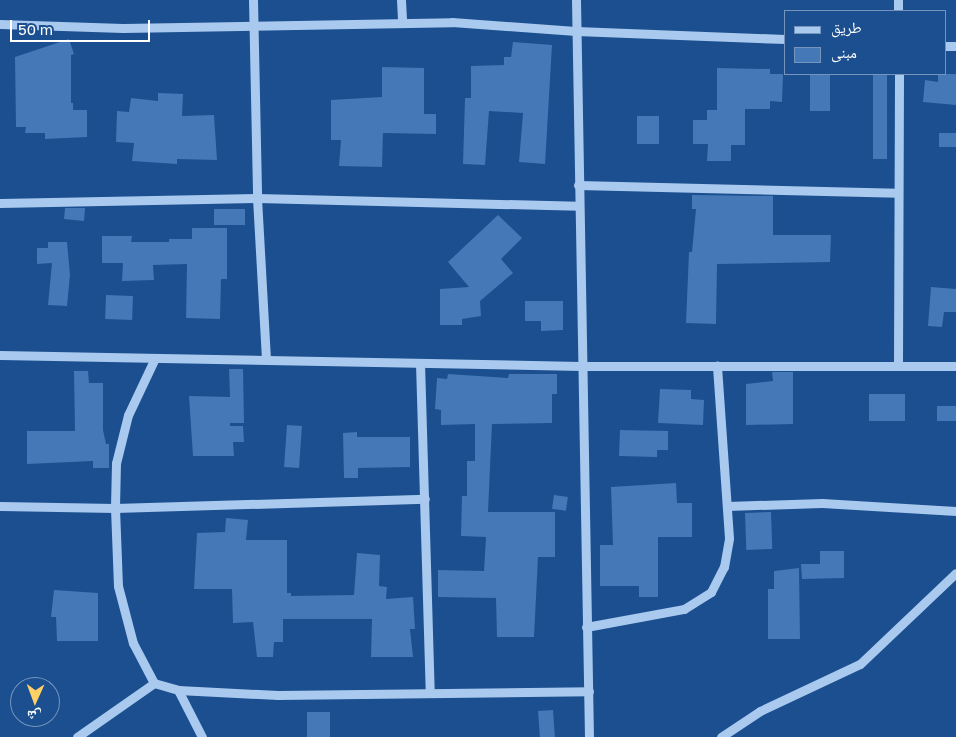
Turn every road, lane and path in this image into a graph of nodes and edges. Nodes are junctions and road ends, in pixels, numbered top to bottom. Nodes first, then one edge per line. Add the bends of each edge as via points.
1 (253, 0) edge
2 (401, 0) edge
3 (576, 0) edge
4 (402, 22) junction
5 (0, 24) edge
6 (253, 28) junction
7 (576, 31) junction
8 (784, 39) edge
9 (899, 75) edge
10 (578, 185) junction
11 (897, 193) junction
12 (256, 198) junction
13 (0, 203) edge
14 (578, 206) junction
15 (0, 355) edge
16 (155, 358) junction
17 (266, 360) junction
18 (420, 363) junction
19 (898, 364) junction
20 (717, 365) junction
21 (581, 366) junction
22 (956, 366) edge
23 (425, 499) junction
24 (0, 506) edge
25 (727, 506) junction
26 (115, 508) junction
27 (956, 511) edge
28 (956, 573) edge
29 (586, 626) junction
30 (154, 683) junction
31 (178, 690) junction
32 (589, 691) junction
33 (430, 693) junction
34 (77, 737) edge
35 (202, 737) edge
36 (589, 737) edge
37 (721, 737) edge

1 - 6 street
2 - 4 street
3 - 7 street
4 - 6 street
4 - 7 street via 510,25
5 - 6 street
6 - 12 street
7 - 8 street
7 - 10 street
9 - 11 street
10 - 11 street
10 - 14 street
11 - 19 street
12 - 13 street
12 - 14 street
12 - 17 street
14 - 21 street
15 - 16 street
16 - 17 street
16 - 26 street via 126,424 116,463
17 - 18 street
18 - 21 street
18 - 23 street
19 - 20 street
19 - 22 street
20 - 21 street
20 - 25 street
21 - 29 street
23 - 26 street
23 - 33 street
24 - 26 street
25 - 27 street via 822,503
25 - 29 street via 728,538 724,567 711,592 684,610
26 - 30 street via 118,586 133,643
28 - 37 street via 860,664 760,711
29 - 32 street
30 - 31 street
30 - 34 street
31 - 33 street via 278,696
31 - 35 street
32 - 33 street
32 - 36 street

